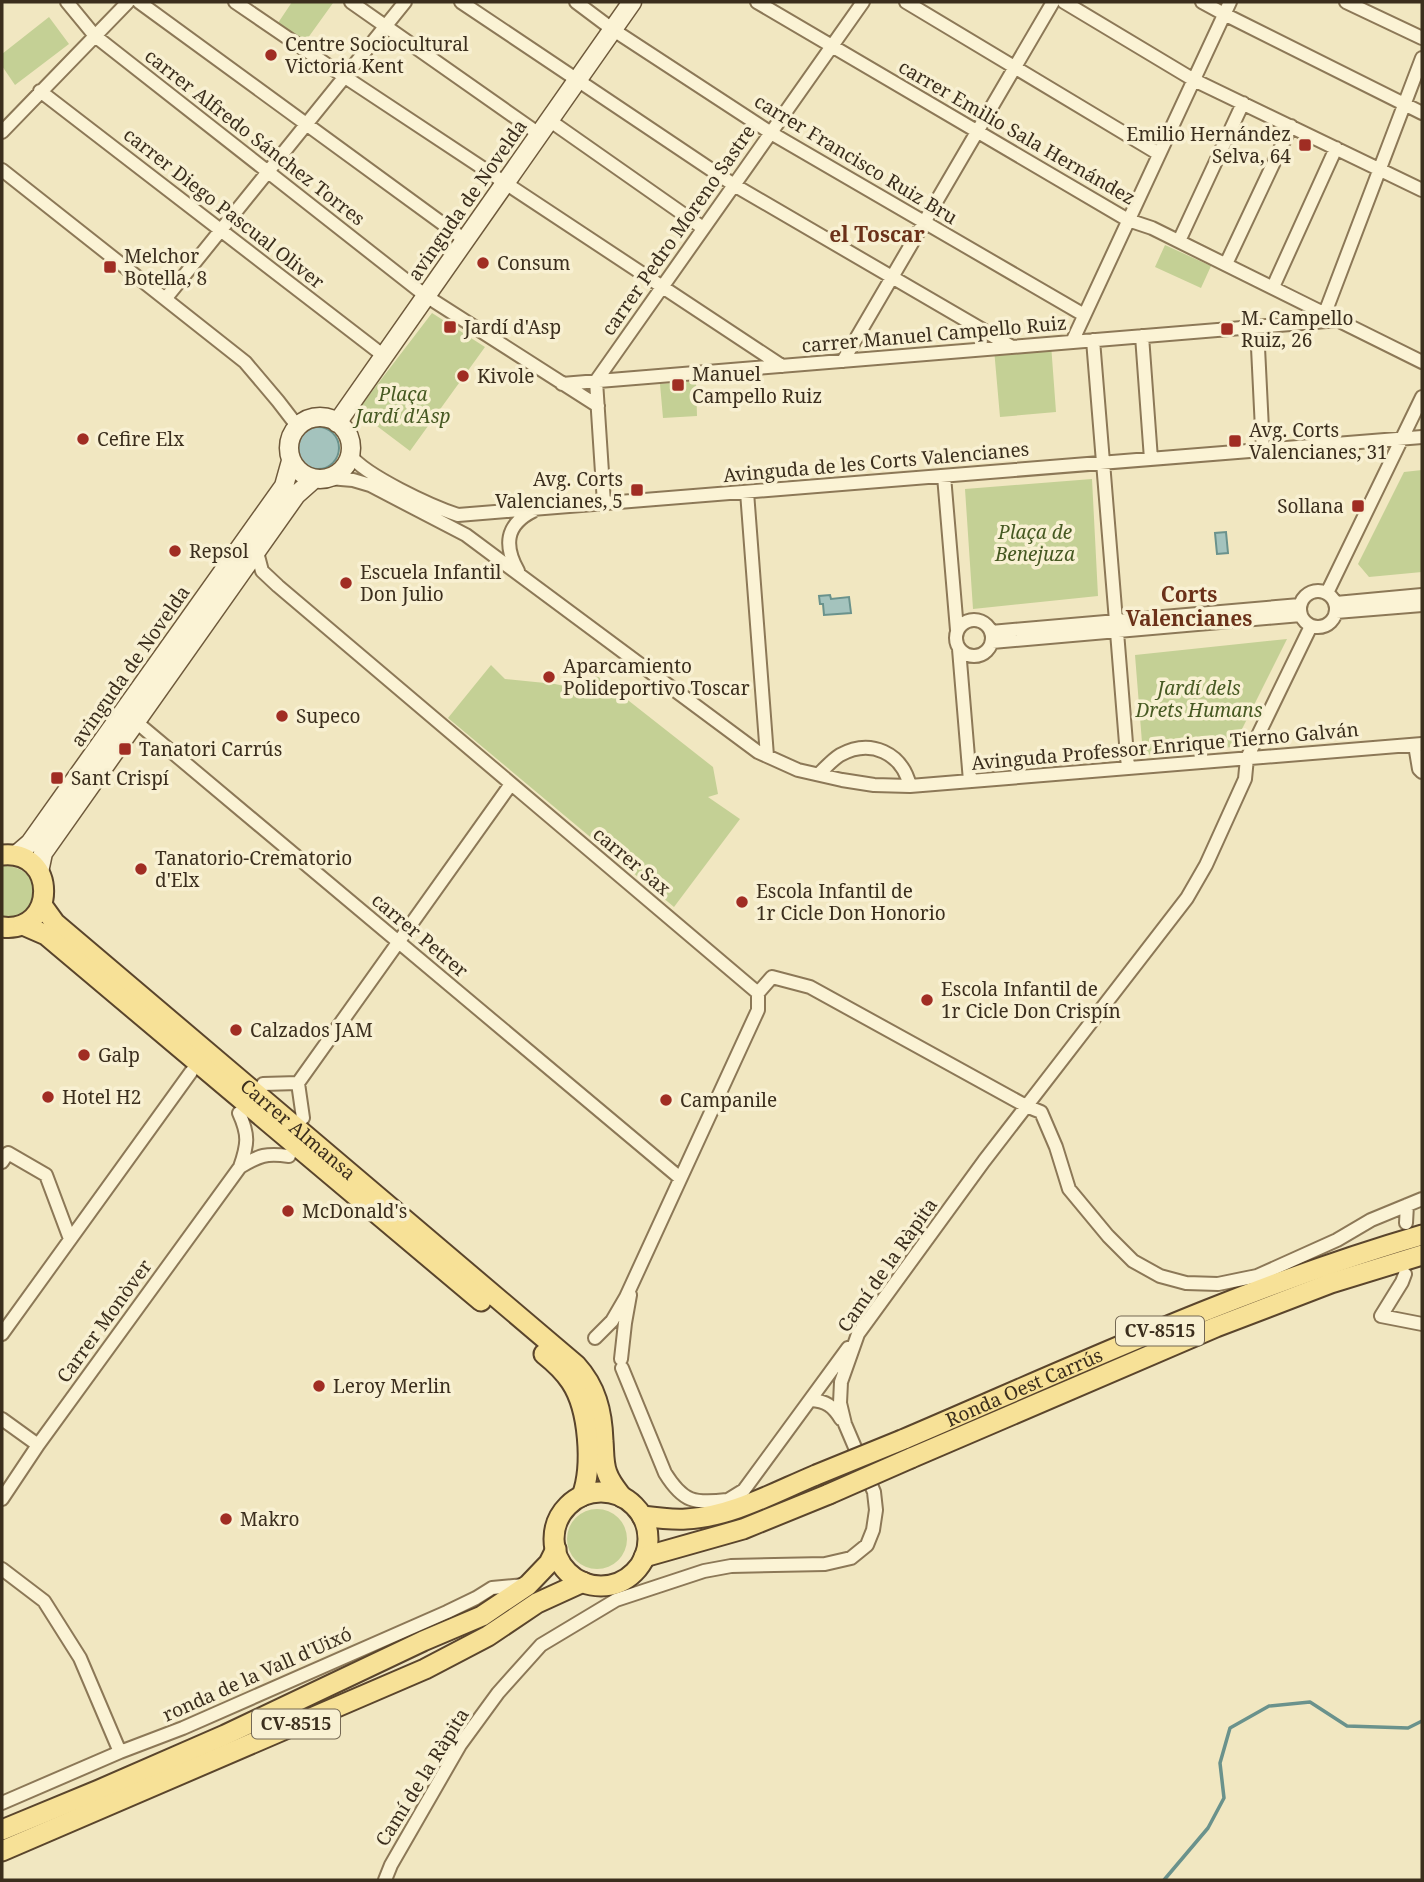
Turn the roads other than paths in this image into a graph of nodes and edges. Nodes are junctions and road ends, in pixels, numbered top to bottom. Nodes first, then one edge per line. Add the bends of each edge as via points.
1 (68, 2) edge
2 (128, 2) edge
3 (139, 2) edge
4 (235, 2) edge
5 (351, 2) edge
6 (405, 2) edge
7 (461, 2) edge
8 (576, 2) edge
9 (632, 2) edge
10 (757, 2) edge
11 (863, 2) edge
12 (906, 2) edge
13 (1053, 2) edge
14 (1064, 2) edge
15 (1202, 2) edge
16 (1230, 2) edge
17 (1346, 2) edge
18 (1224, 14) junction
19 (385, 25) junction
20 (612, 29) junction
21 (94, 36) junction
22 (1422, 38) edge
23 (832, 46) junction
24 (1422, 58) edge
25 (1015, 67) junction
26 (345, 77) junction
27 (1194, 79) junction
28 (576, 80) junction
29 (40, 91) junction
30 (1243, 103) junction
31 (1405, 104) junction
32 (1422, 113) edge
33 (307, 124) junction
34 (1291, 126) junction
35 (544, 127) junction
36 (977, 131) junction
37 (2, 132) edge
38 (771, 133) junction
39 (1336, 148) junction
40 (1159, 154) junction
41 (1380, 169) junction
42 (2, 170) edge
43 (267, 172) junction
44 (505, 183) junction
45 (734, 185) junction
46 (1422, 190) edge
47 (1128, 220) junction
48 (924, 222) junction
49 (704, 228) junction
50 (221, 230) junction
51 (465, 240) junction
52 (1180, 242) junction
53 (1226, 264) junction
54 (892, 277) junction
55 (662, 287) junction
56 (1273, 287) junction
57 (426, 296) junction
58 (166, 299) junction
59 (1321, 311) junction
60 (1084, 315) junction
61 (1339, 320) junction
62 (1309, 322) junction
63 (1257, 327) junction
64 (1142, 336) junction
65 (1093, 340) junction
66 (1072, 342) junction
67 (1012, 347) junction
68 (384, 356) junction
69 (843, 361) junction
70 (1422, 362) edge
71 (782, 366) junction
72 (596, 381) junction
73 (562, 384) junction
74 (1422, 397) edge
75 (598, 406) junction
76 (337, 423) junction
77 (298, 427) junction
78 (1422, 437) edge
79 (1402, 439) junction
80 (1263, 450) junction
81 (350, 454) junction
82 (1151, 459) junction
83 (291, 461) junction
84 (1103, 463) junction
85 (944, 476) junction
86 (321, 478) junction
87 (747, 492) junction
88 (604, 503) junction
89 (537, 509) junction
90 (257, 552) junction
91 (519, 573) junction
92 (1422, 595) edge
93 (1333, 602) junction
94 (1422, 605) edge
95 (1301, 610) junction
96 (1311, 626) junction
97 (1116, 627) junction
98 (957, 630) junction
99 (992, 637) junction
100 (958, 649) junction
101 (135, 721) junction
102 (1419, 744) edge
103 (767, 756) junction
104 (1247, 758) junction
105 (1128, 768) junction
106 (1422, 772) edge
107 (819, 774) junction
108 (970, 781) junction
109 (511, 784) junction
110 (910, 786) junction
111 (9, 855) edge
112 (39, 872) junction
113 (42, 905) junction
114 (23, 925) junction
115 (2, 927) edge
116 (398, 942) junction
117 (758, 993) junction
118 (191, 1072) dead end
119 (298, 1083) junction
120 (263, 1084) dead end
121 (1026, 1106) junction
122 (239, 1112) dead end
123 (303, 1118) dead end
124 (289, 1156) dead end
125 (2, 1162) edge
126 (240, 1167) junction
127 (680, 1178) junction
128 (1422, 1199) edge
129 (1407, 1205) junction
130 (1414, 1229) edge
131 (70, 1239) junction
132 (1422, 1255) edge
133 (1405, 1274) dead end
134 (630, 1287) junction
135 (1422, 1324) edge
136 (2, 1334) edge
137 (858, 1334) junction
138 (595, 1338) dead end
139 (811, 1400) junction
140 (2, 1419) edge
141 (845, 1423) junction
142 (38, 1445) junction
143 (582, 1496) junction
144 (622, 1497) junction
145 (2, 1499) edge
146 (723, 1503) junction
147 (642, 1516) junction
148 (679, 1519) junction
149 (556, 1549) junction
150 (645, 1557) junction
151 (2, 1569) edge
152 (583, 1582) junction
153 (527, 1585) junction
154 (120, 1752) junction
155 (2, 1803) edge
156 (2, 1830) edge
157 (2, 1852) edge
158 (385, 1880) edge

1 - 21 street, carrer Alfredo Sánchez Torres
2 - 21 street
3 - 33 street
4 - 26 street
5 - 19 street
6 - 19 street
7 - 28 street
8 - 20 street, carrer Francisco Ruiz Bru
9 - 20 main road, avinguda de Novelda
10 - 23 street, carrer Emilio Sala Hernández
11 - 23 street, carrer Pedro Moreno Sastre
12 - 25 street
13 - 25 street
14 - 27 street
15 - 18 street
16 - 18 street
17 - 22 street
18 - 27 street
18 - 31 street
19 - 26 street
19 - 35 street
20 - 28 main road, avinguda de Novelda
20 - 38 street, carrer Francisco Ruiz Bru
21 - 29 street
21 - 43 street, carrer Alfredo Sánchez Torres
23 - 36 street, carrer Emilio Sala Hernández
23 - 38 street, carrer Pedro Moreno Sastre
24 - 31 street
25 - 36 street
25 - 40 street
26 - 33 street
26 - 44 street
27 - 30 street
27 - 40 street
28 - 35 main road, avinguda de Novelda
28 - 45 street
29 - 37 street
29 - 50 street, carrer Diego Pascual Oliver
30 - 34 street
30 - 52 street
31 - 32 street
31 - 41 street
33 - 43 street
33 - 51 street
34 - 39 street
34 - 53 street
35 - 44 main road, avinguda de Novelda
35 - 49 street
36 - 47 street, carrer Emilio Sala Hernández
36 - 48 street
38 - 45 street, carrer Pedro Moreno Sastre
38 - 48 street, carrer Francisco Ruiz Bru
39 - 41 street
39 - 56 street
40 - 47 street
41 - 46 street
41 - 59 street
42 - 58 street
43 - 50 street
43 - 57 street, carrer Alfredo Sánchez Torres
44 - 51 main road, avinguda de Novelda
44 - 55 street
45 - 49 street, carrer Pedro Moreno Sastre
45 - 54 street
47 - 52 street, carrer Emilio Sala Hernández
47 - 60 street
48 - 54 street
48 - 60 street, carrer Francisco Ruiz Bru
49 - 55 street, carrer Pedro Moreno Sastre
50 - 58 street
50 - 68 street, carrer Diego Pascual Oliver
51 - 57 main road, avinguda de Novelda
52 - 53 street, carrer Emilio Sala Hernández
53 - 56 street, carrer Emilio Sala Hernández
54 - 67 street
54 - 69 street
55 - 71 street
55 - 72 street, carrer Pedro Moreno Sastre
56 - 59 street, carrer Emilio Sala Hernández
57 - 68 main road, avinguda de Novelda
57 - 73 street, carrer Alfredo Sánchez Torres
58 - 77 street via 245,362
59 - 61 street, carrer Emilio Sala Hernández
59 - 62 street
60 - 66 street
61 - 62 street, carrer Manuel Campello Ruiz
61 - 70 street, carrer Emilio Sala Hernández
62 - 63 street, carrer Manuel Campello Ruiz
63 - 64 street, carrer Manuel Campello Ruiz
63 - 80 street
64 - 65 street, carrer Manuel Campello Ruiz
64 - 82 street
65 - 66 street, carrer Manuel Campello Ruiz
65 - 84 street
66 - 67 street, carrer Manuel Campello Ruiz
67 - 69 street, carrer Manuel Campello Ruiz
68 - 76 main road, avinguda de Novelda
69 - 71 street, carrer Manuel Campello Ruiz
71 - 72 street, carrer Manuel Campello Ruiz
72 - 73 street, carrer Manuel Campello Ruiz
72 - 75 street
73 - 75 street, carrer Alfredo Sánchez Torres
74 - 79 street
75 - 88 street
76 - 77 main road via 320,417
76 - 81 main road via 348,437
77 - 83 main road via 289,443
78 - 79 street, Avinguda de les Corts Valencianes
79 - 80 street, Avinguda de les Corts Valencianes
79 - 93 street
80 - 82 street, Avinguda de les Corts Valencianes
81 - 86 main road via 343,469
81 - 89 street, Avinguda de les Corts Valencianes via 374,474 458,515
82 - 84 street, Avinguda de les Corts Valencianes
83 - 86 main road via 298,470
83 - 111 main road, avinguda de Novelda via 284,486 30,843
84 - 85 street, Avinguda de les Corts Valencianes
84 - 97 street
85 - 87 street, Avinguda de les Corts Valencianes
85 - 98 street
86 - 90 main road, avinguda de Novelda via 296,495
86 - 91 street, Avinguda Professor Enrique Tierno Galván via 370,485 466,535
87 - 88 street, Avinguda de les Corts Valencianes
87 - 103 street
88 - 89 street, Avinguda de les Corts Valencianes
89 - 91 street via 524,515 508,542
90 - 101 main road, avinguda de Novelda
90 - 109 street, carrer Sax via 262,571 278,586
91 - 103 street, Avinguda Professor Enrique Tierno Galván
92 - 93 street
93 - 94 street
93 - 95 street via 1322,591 1312,592
93 - 96 street via 1333,620 1318,628
95 - 96 street
95 - 97 street
96 - 104 street, Camí de la Ràpita
97 - 99 street
97 - 105 street
98 - 99 street via 976,620 986,624
98 - 100 street
99 - 100 street via 985,654 975,657
100 - 108 street
101 - 112 main road, avinguda de Novelda via 43,853
101 - 116 street, carrer Petrer
102 - 104 street, Avinguda Professor Enrique Tierno Galván
102 - 106 street
103 - 107 street, Avinguda Professor Enrique Tierno Galván
104 - 105 street, Avinguda Professor Enrique Tierno Galván
104 - 121 street, Camí de la Ràpita via 1245,779 1187,898
105 - 108 street, Avinguda Professor Enrique Tierno Galván
107 - 110 street, Avinguda Professor Enrique Tierno Galván via 874,785
107 - 110 street via 842,754 867,748 890,754 908,776
108 - 110 street, Avinguda Professor Enrique Tierno Galván
109 - 116 street
109 - 117 street, carrer Sax
111 - 112 main road via 30,862
112 - 113 main road
113 - 114 main road
113 - 144 main road, Carrer Almansa via 55,923 576,1365 593,1388 603,1426 606,1471
114 - 115 main road
114 - 143 main road, Carrer Almansa via 46,935 540,1350 554,1372 577,1393 588,1456
116 - 119 street
116 - 127 street, carrer Petrer
117 - 121 street via 772,977 810,987
117 - 127 street via 758,1010
118 - 131 street
119 - 120 street
119 - 123 street
121 - 129 street via 1041,1112 1069,1189 1108,1236 1133,1261 1160,1276 1186,1283 1218,1284 1256,1276
121 - 137 street, Camí de la Ràpita
122 - 126 street, Carrer Monòver via 247,1138
124 - 126 street via 271,1153
125 - 131 street via 8,1153 46,1175
126 - 142 street, Carrer Monòver
127 - 134 street
128 - 129 street
129 - 130 street
130 - 148 main road, Ronda Oest Carrús / CV-8515, bridge via 1229,1301 754,1501 718,1515
131 - 136 street
132 - 150 main road, Ronda Oest Carrús / CV-8515, bridge via 1331,1283 1216,1327 743,1529
133 - 135 street via 1381,1316
134 - 138 street via 612,1321
134 - 146 street via 622,1364 665,1472 688,1499
137 - 139 street
137 - 141 street, Camí de la Ràpita via 841,1382
139 - 141 street via 824,1401
139 - 146 street via 744,1490
140 - 142 street
141 - 158 street, Camí de la Ràpita via 874,1492 876,1510 867,1545 851,1558 825,1564 704,1571 616,1600 541,1645 460,1745
142 - 145 street, Carrer Monòver
143 - 144 main road via 602,1492
143 - 149 main road, CV-8515 via 562,1513
144 - 147 main road
146 - 148 main road
147 - 148 main road, CV-8515
147 - 150 main road via 647,1530
149 - 152 main road via 561,1563
149 - 153 main road, CV-8515
150 - 152 main road, CV-8515 via 637,1570 612,1585
151 - 154 street via 44,1601 80,1658
152 - 157 main road, CV-8515 via 537,1603 488,1636 425,1669
153 - 154 street, ronda de la Vall d'Uixó via 492,1588 447,1612
153 - 156 main road, CV-8515 via 482,1616 225,1735
154 - 155 street, ronda de la Vall d'Uixó

